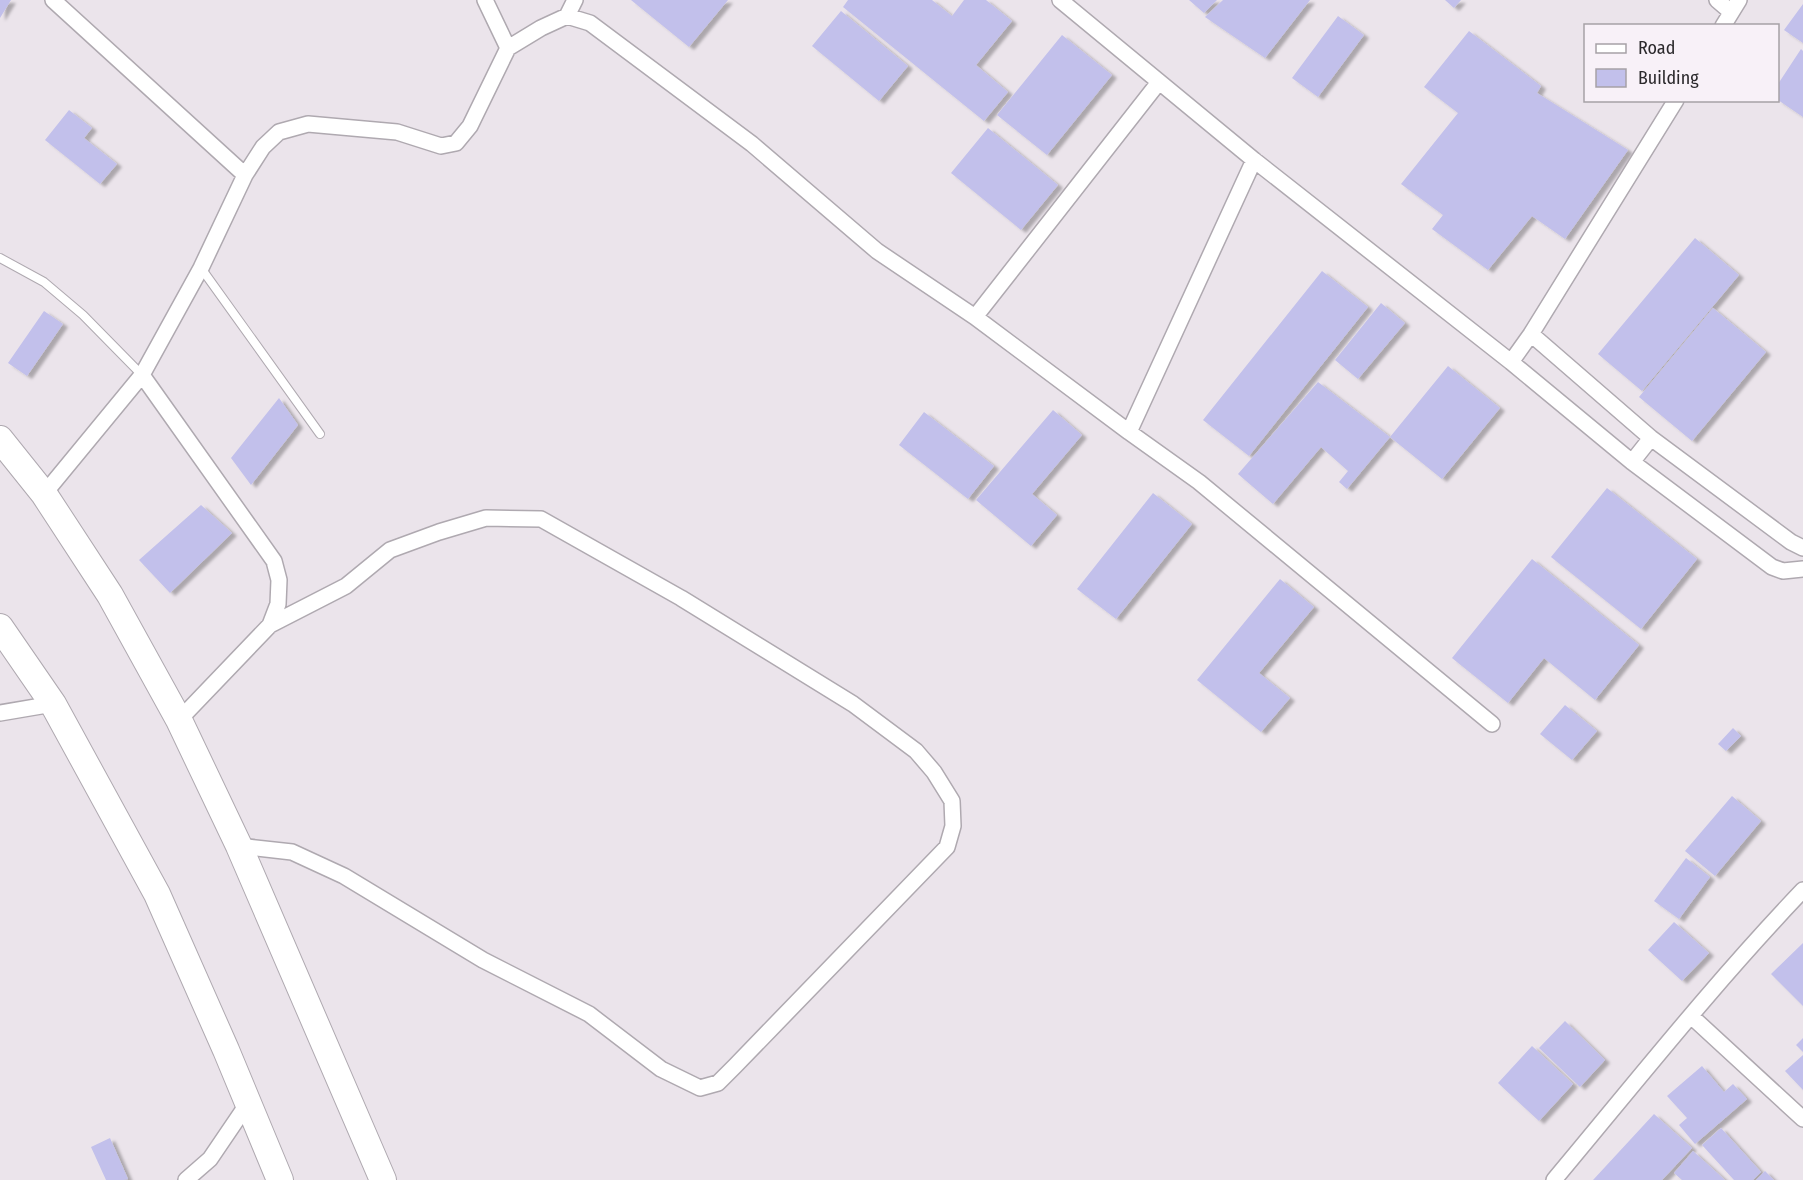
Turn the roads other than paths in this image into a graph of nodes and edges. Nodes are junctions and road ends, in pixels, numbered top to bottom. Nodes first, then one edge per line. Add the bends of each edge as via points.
1 (53, 0) edge
2 (485, 0) edge
3 (575, 0) edge
4 (1059, 0) edge
5 (1717, 0) edge
6 (1735, 6) edge
7 (567, 16) junction
8 (1724, 24) edge
9 (508, 48) junction
10 (1159, 82) junction
11 (1675, 102) edge
12 (1254, 160) junction
13 (244, 175) junction
14 (0, 258) edge
15 (201, 268) junction
16 (975, 317) junction
17 (1531, 334) junction
18 (1511, 362) junction
19 (142, 375) junction
20 (1129, 432) junction
21 (320, 434) dead end
22 (1651, 438) junction
23 (0, 439) edge
24 (1632, 462) junction
25 (44, 494) junction
26 (1803, 548) edge
27 (1803, 569) edge
28 (270, 625) junction
29 (0, 627) edge
30 (53, 704) junction
31 (0, 713) edge
32 (179, 720) junction
33 (1492, 724) dead end
34 (239, 846) junction
35 (1803, 890) edge
36 (1691, 1016) junction
37 (249, 1103) junction
38 (1803, 1119) edge
39 (186, 1180) edge
40 (280, 1180) edge
41 (383, 1180) edge
42 (1554, 1180) edge

1 - 13 street
2 - 9 street
3 - 7 street
4 - 10 street
5 - 6 street
6 - 8 street
7 - 9 street
7 - 16 street via 590,23 752,144 877,250
9 - 13 street via 470,126 456,143 441,146 397,132 308,124 279,132
10 - 12 street
10 - 16 street
11 - 17 street
12 - 18 street
12 - 20 street
13 - 15 street
14 - 19 lane via 44,282
15 - 19 street
15 - 21 lane
16 - 20 street
17 - 18 street
17 - 22 street
18 - 24 street
19 - 25 street
19 - 28 street via 274,561 279,580 278,604
20 - 33 street via 1208,489
22 - 24 street
22 - 26 street
23 - 25 highway
24 - 27 street via 1772,567 1783,571
25 - 32 highway via 110,595
28 - 32 street
28 - 34 street via 346,586 390,550 486,518 541,519 681,598 853,704 916,751 934,772 952,801 953,826 947,847 718,1083 700,1089 661,1069 589,1014 483,960 344,876 292,852
29 - 30 highway
30 - 31 street
30 - 37 highway via 157,894
32 - 34 highway
34 - 41 highway
35 - 36 street
36 - 38 street
36 - 42 street
37 - 39 street via 210,1159
37 - 40 highway

